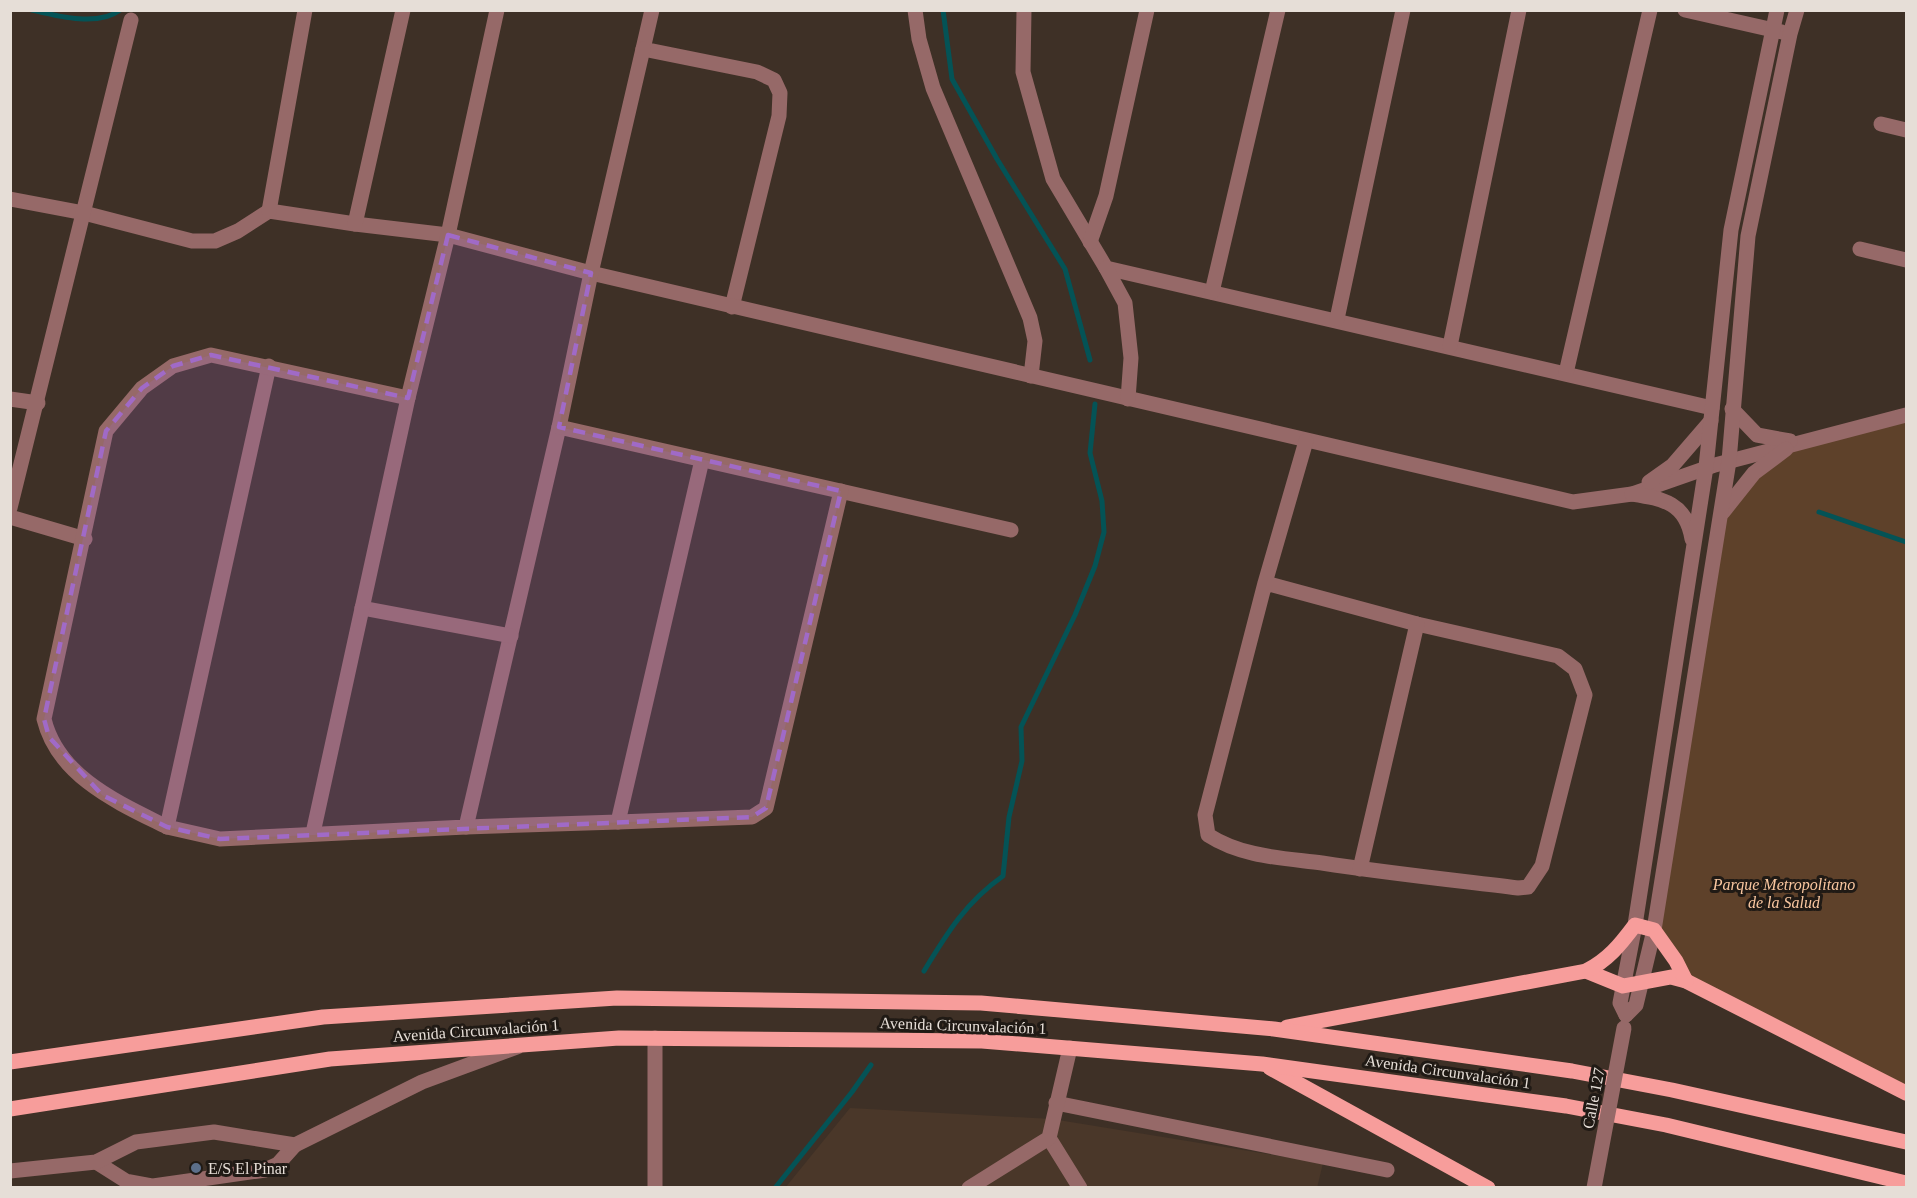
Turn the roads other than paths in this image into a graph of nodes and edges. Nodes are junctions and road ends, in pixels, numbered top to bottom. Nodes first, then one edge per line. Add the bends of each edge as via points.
1 (305, 10) edge
2 (403, 10) edge
3 (497, 10) edge
4 (652, 10) edge
5 (915, 10) edge
6 (1024, 10) edge
7 (1147, 10) edge
8 (1278, 10) edge
9 (1403, 10) edge
10 (1519, 10) edge
11 (1650, 10) edge
12 (1685, 10) edge
13 (1777, 10) edge
14 (1797, 10) edge
15 (131, 20) dead end
16 (1772, 29) junction
17 (1790, 34) junction
18 (643, 49) junction
19 (1881, 124) dead end
20 (1906, 130) edge
21 (10, 199) edge
22 (269, 211) junction
23 (84, 213) junction
24 (355, 225) junction
25 (448, 235) junction
26 (1090, 243) junction
27 (1860, 249) dead end
28 (1906, 260) edge
29 (1106, 268) junction
30 (591, 273) junction
31 (1212, 292) junction
32 (732, 307) junction
33 (1336, 320) junction
34 (1450, 346) junction
35 (269, 366) junction
36 (1566, 373) junction
37 (1716, 375) junction
38 (1031, 376) junction
39 (1734, 376) junction
40 (408, 398) junction
41 (10, 399) edge
42 (1128, 399) junction
43 (38, 403) junction
44 (1732, 409) junction
45 (1906, 414) edge
46 (1712, 415) junction
47 (559, 427) junction
48 (1306, 441) junction
49 (1796, 442) junction
50 (702, 460) junction
51 (1729, 461) junction
52 (1706, 467) junction
53 (842, 490) junction
54 (1632, 494) junction
55 (10, 508) edge
56 (1720, 515) junction
57 (10, 517) edge
58 (1011, 530) dead end
59 (85, 538) junction
60 (1693, 552) junction
61 (1265, 583) junction
62 (362, 608) junction
63 (1417, 624) junction
64 (511, 636) junction
65 (618, 822) junction
66 (168, 827) junction
67 (466, 827) junction
68 (313, 833) junction
69 (1360, 869) junction
70 (1635, 925) junction
71 (1654, 930) junction
72 (1586, 971) junction
73 (1686, 981) junction
74 (1640, 985) junction
75 (1623, 986) junction
76 (1625, 1021) junction
77 (1274, 1029) junction
78 (655, 1038) junction
79 (523, 1045) junction
80 (1070, 1048) junction
81 (10, 1062) edge
82 (1262, 1064) junction
83 (1906, 1093) edge
84 (1056, 1103) junction
85 (10, 1109) edge
86 (1049, 1138) junction
87 (1906, 1142) edge
88 (295, 1145) junction
89 (96, 1162) junction
90 (1387, 1170) dead end
91 (10, 1171) edge
92 (1906, 1183) edge
93 (655, 1188) edge
94 (969, 1188) edge
95 (1080, 1188) edge
96 (1488, 1188) edge
97 (1594, 1188) edge

1 - 22 street
2 - 24 street
3 - 25 street
4 - 18 street
5 - 38 street via 933,88 1030,318 1035,341
6 - 26 street via 1023,72 1053,179
7 - 26 street via 1106,196
8 - 31 street
9 - 33 street
10 - 34 street
11 - 36 street
12 - 16 street
13 - 16 street
14 - 17 street
15 - 23 street
16 - 17 street
16 - 37 street via 1731,230
17 - 39 street via 1748,236
18 - 30 street
18 - 32 street via 757,72 774,80 780,93 779,116
19 - 20 street
21 - 23 street
22 - 23 street via 215,241 192,241
22 - 24 street
23 - 43 street
24 - 25 street
25 - 30 street
25 - 40 street
26 - 29 street
27 - 28 street
29 - 31 street
29 - 42 street via 1125,303 1131,358
30 - 32 street
30 - 47 street
31 - 33 street
32 - 38 street
33 - 34 street
34 - 36 street
35 - 40 street
35 - 59 street via 211,355 172,366 142,388 106,431
35 - 66 street
36 - 46 street
37 - 39 street
37 - 46 street
38 - 42 street
39 - 44 street
40 - 62 street
41 - 43 street
42 - 48 street
43 - 55 street
44 - 49 street via 1756,435
44 - 51 street
45 - 49 street
46 - 52 street
46 - 54 street via 1673,465
47 - 50 street
47 - 64 street
48 - 54 street via 1573,502
48 - 61 street
49 - 51 street
49 - 56 street via 1754,473
50 - 53 street
50 - 65 street
51 - 52 street
51 - 56 street
52 - 54 street
52 - 60 street
53 - 58 street
53 - 65 street via 766,808 752,816
54 - 60 street via 1663,501 1684,514
56 - 71 street
57 - 59 street
59 - 66 street via 44,719 49,737 102,795
60 - 70 street
61 - 63 street
61 - 69 street via 1205,815 1208,835 1226,847 1245,852
62 - 64 street
62 - 68 street
63 - 69 street
63 - 69 street via 1558,656 1575,669 1585,695 1542,866 1527,886
64 - 67 street
65 - 67 street
66 - 68 street via 220,839
67 - 68 street
70 - 71 main road
70 - 72 main road via 1617,949
70 - 75 street
71 - 73 main road
71 - 74 street
72 - 75 main road
72 - 77 main road
73 - 74 main road via 1671,977
73 - 83 main road
74 - 75 main road
74 - 76 street via 1636,1005
75 - 76 street via 1620,1003
76 - 97 street, Calle 127, bridge
77 - 81 main road, Avenida Circunvalación 1 via 981,1003 617,998 323,1017
77 - 87 main road, Avenida Circunvalación 1 via 1572,1071
78 - 79 main road, Avenida Circunvalación 1
78 - 80 main road, Avenida Circunvalación 1 via 982,1041
78 - 93 street
79 - 85 main road, Avenida Circunvalación 1 via 330,1059
79 - 88 street via 422,1082
80 - 82 main road, Avenida Circunvalación 1
80 - 84 street
82 - 92 main road, Avenida Circunvalación 1 via 1566,1106 1666,1125
82 - 96 main road
84 - 86 street
84 - 90 street
86 - 94 street
86 - 95 street
88 - 89 street via 214,1131 136,1142
88 - 89 street via 278,1164 265,1170 153,1186 126,1181
89 - 91 street

